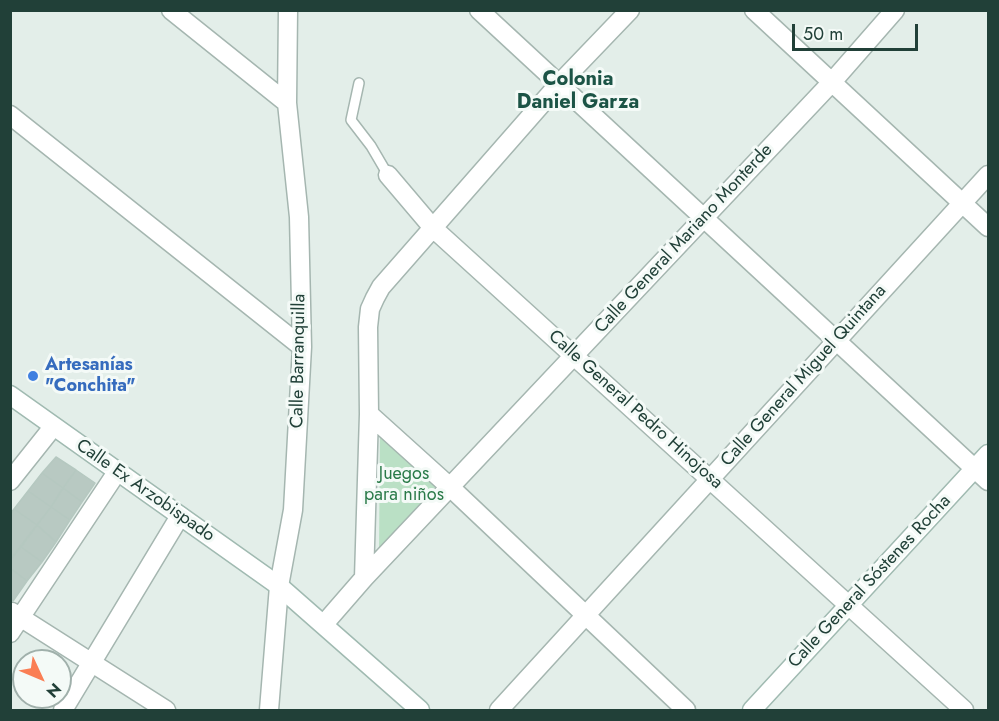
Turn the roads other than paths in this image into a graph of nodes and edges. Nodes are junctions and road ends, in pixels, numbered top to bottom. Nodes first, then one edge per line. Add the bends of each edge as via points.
1 (171, 10) edge
2 (288, 10) edge
3 (479, 10) edge
4 (630, 10) edge
5 (754, 10) edge
6 (894, 10) edge
7 (832, 82) junction
8 (359, 83) dead end
9 (559, 84) junction
10 (287, 103) junction
11 (10, 116) edge
12 (388, 175) joint
13 (988, 175) edge
14 (963, 203) junction
15 (704, 217) junction
16 (988, 227) edge
17 (433, 228) junction
18 (836, 341) junction
19 (302, 347) junction
20 (574, 355) junction
21 (10, 395) edge
22 (369, 414) junction
23 (53, 427) junction
24 (988, 454) edge
25 (117, 472) junction
26 (982, 475) edge
27 (711, 479) junction
28 (10, 481) edge
29 (450, 487) junction
30 (180, 516) junction
31 (364, 578) junction
32 (279, 586) junction
33 (849, 606) junction
34 (16, 614) edge
35 (587, 617) junction
36 (324, 624) junction
37 (10, 633) edge
38 (92, 662) junction
39 (63, 711) edge
40 (166, 711) edge
41 (269, 711) edge
42 (420, 711) edge
43 (499, 711) edge
44 (686, 711) edge
45 (752, 711) edge
46 (964, 711) edge

1 - 10 street
2 - 10 street, Calle Barranquilla
3 - 9 street
4 - 9 street
5 - 7 street
6 - 7 street, Calle General Mariano Monterde
7 - 14 street
7 - 15 street, Calle General Mariano Monterde
8 - 12 lane, Calle General Pedro Hinojosa via 351,120
9 - 15 street
9 - 17 street
10 - 19 street, Calle Barranquilla via 299,217
11 - 19 street
12 - 17 street, Calle General Pedro Hinojosa
13 - 14 street, Calle General Miguel Quintana
14 - 16 street
14 - 18 street, Calle General Miguel Quintana
15 - 18 street
15 - 20 street, Calle General Mariano Monterde
17 - 20 street, Calle General Pedro Hinojosa
17 - 22 street via 381,286 370,309
18 - 26 street
18 - 27 street, Calle General Miguel Quintana
19 - 32 street, Calle Barranquilla via 293,510
20 - 27 street, Calle General Pedro Hinojosa
20 - 29 street, Calle General Mariano Monterde
21 - 23 street, Calle Ex Arzobispado
22 - 29 street
22 - 31 street
23 - 25 street, Calle Ex Arzobispado
23 - 28 street
24 - 26 street, Calle General Sóstenes Rocha
25 - 30 street, Calle Ex Arzobispado
25 - 34 street
26 - 33 street, Calle General Sóstenes Rocha
27 - 33 street, Calle General Pedro Hinojosa
27 - 35 street, Calle General Miguel Quintana
29 - 31 street, Calle General Mariano Monterde
29 - 35 street
30 - 32 street, Calle Ex Arzobispado
30 - 38 street
31 - 36 street, Calle General Mariano Monterde
32 - 36 street, Calle Ex Arzobispado
32 - 41 street, Calle Barranquilla
33 - 45 street, Calle General Sóstenes Rocha
33 - 46 street, Calle General Pedro Hinojosa
34 - 37 street
34 - 38 street
35 - 43 street, Calle General Miguel Quintana
35 - 44 street
36 - 42 street, Calle Ex Arzobispado
38 - 39 street
38 - 40 street

